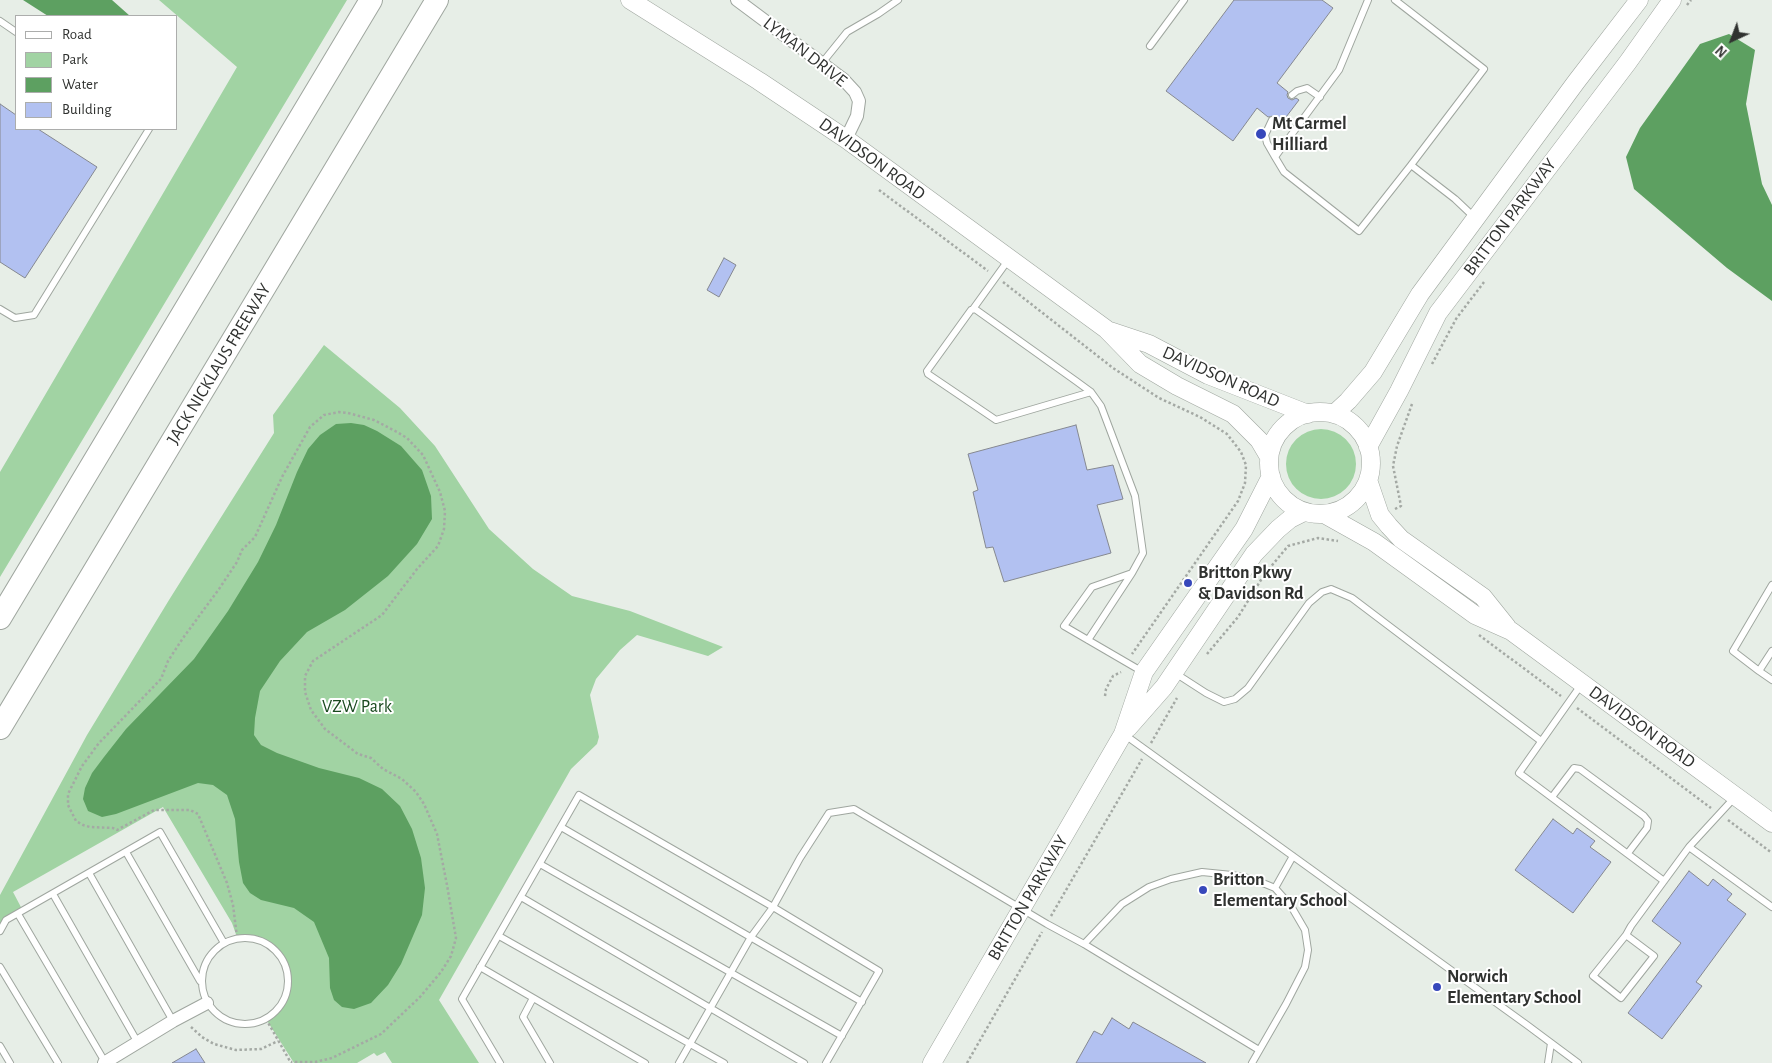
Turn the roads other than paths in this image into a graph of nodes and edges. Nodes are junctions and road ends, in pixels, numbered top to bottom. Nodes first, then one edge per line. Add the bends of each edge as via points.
1 (371, 0) edge
2 (437, 0) edge
3 (630, 0) edge
4 (738, 0) edge
5 (898, 0) edge
6 (1184, 0) edge
7 (1368, 0) edge
8 (1395, 0) edge
9 (1639, 0) edge
10 (1672, 0) edge
11 (0, 21) edge
12 (15, 31) edge
13 (1150, 46) dead end
14 (822, 63) junction
15 (1292, 95) dead end
16 (1320, 97) junction
17 (1272, 120) dead end
18 (148, 130) edge
19 (846, 139) junction
20 (1275, 157) junction
21 (1411, 165) junction
22 (1475, 218) junction
23 (1010, 259) junction
24 (0, 309) edge
25 (973, 309) junction
26 (1106, 329) junction
27 (1091, 392) junction
28 (1308, 414) junction
29 (1334, 414) junction
30 (1368, 447) junction
31 (1269, 457) junction
32 (1271, 476) junction
33 (1368, 480) junction
34 (1304, 512) junction
35 (1324, 514) junction
36 (1132, 573) junction
37 (1772, 585) edge
38 (0, 618) edge
39 (1511, 631) junction
40 (1088, 640) junction
41 (1772, 651) edge
42 (1759, 671) junction
43 (1144, 672) junction
44 (1181, 677) junction
45 (1772, 680) edge
46 (1582, 683) junction
47 (0, 728) edge
48 (1123, 734) junction
49 (1541, 740) junction
50 (1736, 796) junction
51 (1552, 797) junction
52 (1772, 823) edge
53 (561, 827) junction
54 (1689, 847) junction
55 (126, 852) junction
56 (1628, 853) junction
57 (1293, 856) junction
58 (540, 864) junction
59 (89, 873) junction
60 (1664, 880) junction
61 (1275, 888) junction
62 (53, 894) junction
63 (521, 897) junction
64 (773, 907) junction
65 (1772, 907) edge
66 (1022, 909) junction
67 (18, 914) junction
68 (0, 931) edge
69 (1626, 935) junction
70 (499, 936) junction
71 (751, 937) junction
72 (224, 943) junction
73 (1084, 944) junction
74 (0, 967) edge
75 (480, 968) junction
76 (730, 973) junction
77 (201, 982) junction
78 (533, 998) junction
79 (862, 1002) junction
80 (207, 1003) junction
81 (712, 1008) junction
82 (173, 1022) junction
83 (842, 1036) junction
84 (138, 1043) junction
85 (690, 1043) junction
86 (1551, 1043) junction
87 (0, 1046) edge
88 (1259, 1050) junction
89 (104, 1062) edge
90 (10, 1063) edge
91 (58, 1063) edge
92 (500, 1063) edge
93 (550, 1063) edge
94 (645, 1063) edge
95 (680, 1063) edge
96 (724, 1063) edge
97 (804, 1063) edge
98 (826, 1063) edge
99 (932, 1063) edge
100 (1252, 1063) edge
101 (1548, 1063) edge
102 (1578, 1063) edge

1 - 38 highway
2 - 47 highway, JACK NICKLAUS FREEWAY
3 - 19 main road, DAVIDSON ROAD
4 - 14 street, LYMAN DRIVE
5 - 14 lane via 847,32
6 - 13 lane
7 - 16 lane via 1339,70
8 - 21 lane via 1484,69
9 - 22 main road, BRITTON PARKWAY
10 - 30 main road, BRITTON PARKWAY via 1438,313
11 - 12 lane
14 - 19 street, LYMAN DRIVE via 843,79 859,101 857,116
15 - 16 lane via 1307,88
16 - 20 lane
17 - 20 lane via 1265,135
18 - 24 lane via 34,315 15,318
19 - 23 main road, DAVIDSON ROAD
20 - 21 lane via 1284,172 1359,231
21 - 22 lane
22 - 29 main road, BRITTON PARKWAY via 1420,294 1373,372
23 - 25 lane
23 - 26 main road, DAVIDSON ROAD
25 - 27 lane
25 - 27 lane via 927,371 928,374 996,420
26 - 28 main road, DAVIDSON ROAD via 1149,344 1208,375
26 - 31 main road, DAVIDSON ROAD via 1140,364 1233,414
27 - 36 lane via 1102,406 1135,496 1143,553
28 - 29 main road
28 - 31 main road via 1286,425 1272,445
29 - 30 main road via 1349,421
30 - 33 main road via 1371,463
31 - 32 main road
32 - 34 main road via 1278,492 1289,504
32 - 43 main road, BRITTON PARKWAY via 1244,529
33 - 35 main road via 1362,493 1351,504
33 - 39 main road, DAVIDSON ROAD via 1380,515 1401,540 1483,598
34 - 35 main road
34 - 44 main road, BRITTON PARKWAY via 1278,529 1254,554
35 - 39 main road, DAVIDSON ROAD via 1374,542 1475,615
36 - 40 lane
36 - 40 lane via 1092,587 1064,624
37 - 42 lane via 1733,651
39 - 46 main road, DAVIDSON ROAD
40 - 43 lane
41 - 42 lane
42 - 45 lane
43 - 48 main road, BRITTON PARKWAY
44 - 48 main road, BRITTON PARKWAY via 1164,688
44 - 49 lane via 1224,702 1235,698 1248,688 1309,603 1331,589 1352,598
46 - 49 lane
46 - 50 main road, DAVIDSON ROAD
48 - 57 lane
48 - 66 main road, BRITTON PARKWAY
49 - 51 lane via 1519,773
50 - 52 main road, DAVIDSON ROAD
50 - 54 lane
51 - 56 lane
51 - 56 lane via 1574,768 1580,769 1644,816 1648,821 1647,828
53 - 58 lane
53 - 64 lane via 579,795
53 - 71 lane
54 - 60 lane
54 - 65 lane
55 - 59 lane
55 - 72 lane via 160,832
55 - 77 lane
56 - 60 lane
57 - 61 lane
57 - 86 lane
58 - 63 lane
58 - 76 lane
59 - 62 lane
59 - 82 lane
60 - 69 lane
61 - 73 lane via 1253,879 1202,872 1171,880 1149,887 1122,904
61 - 88 lane via 1306,930 1308,950 1305,967
62 - 67 lane
62 - 84 lane
63 - 70 lane
63 - 81 lane
64 - 66 lane via 829,813 854,809
64 - 71 lane
64 - 79 lane via 879,971
66 - 73 lane
66 - 99 main road, BRITTON PARKWAY
67 - 68 lane via 6,920
67 - 89 lane
69 - 69 lane via 1654,956 1621,998 1594,976
70 - 75 lane
70 - 85 lane
71 - 76 lane
71 - 79 lane
72 - 77 lane via 203,966
72 - 80 lane via 237,937 257,939 273,947 285,962 288,986 279,1008 266,1019 251,1024 235,1024 222,1018
73 - 88 lane
74 - 91 lane
75 - 78 lane
75 - 92 lane via 462,999
76 - 81 lane
76 - 83 lane
77 - 80 lane
78 - 93 lane via 523,1017
78 - 94 lane
79 - 83 lane
80 - 82 street
81 - 85 lane
81 - 97 lane
82 - 84 street
83 - 98 lane
84 - 89 street
85 - 95 lane
85 - 96 lane
86 - 101 lane
86 - 102 lane
87 - 90 lane
88 - 100 lane

